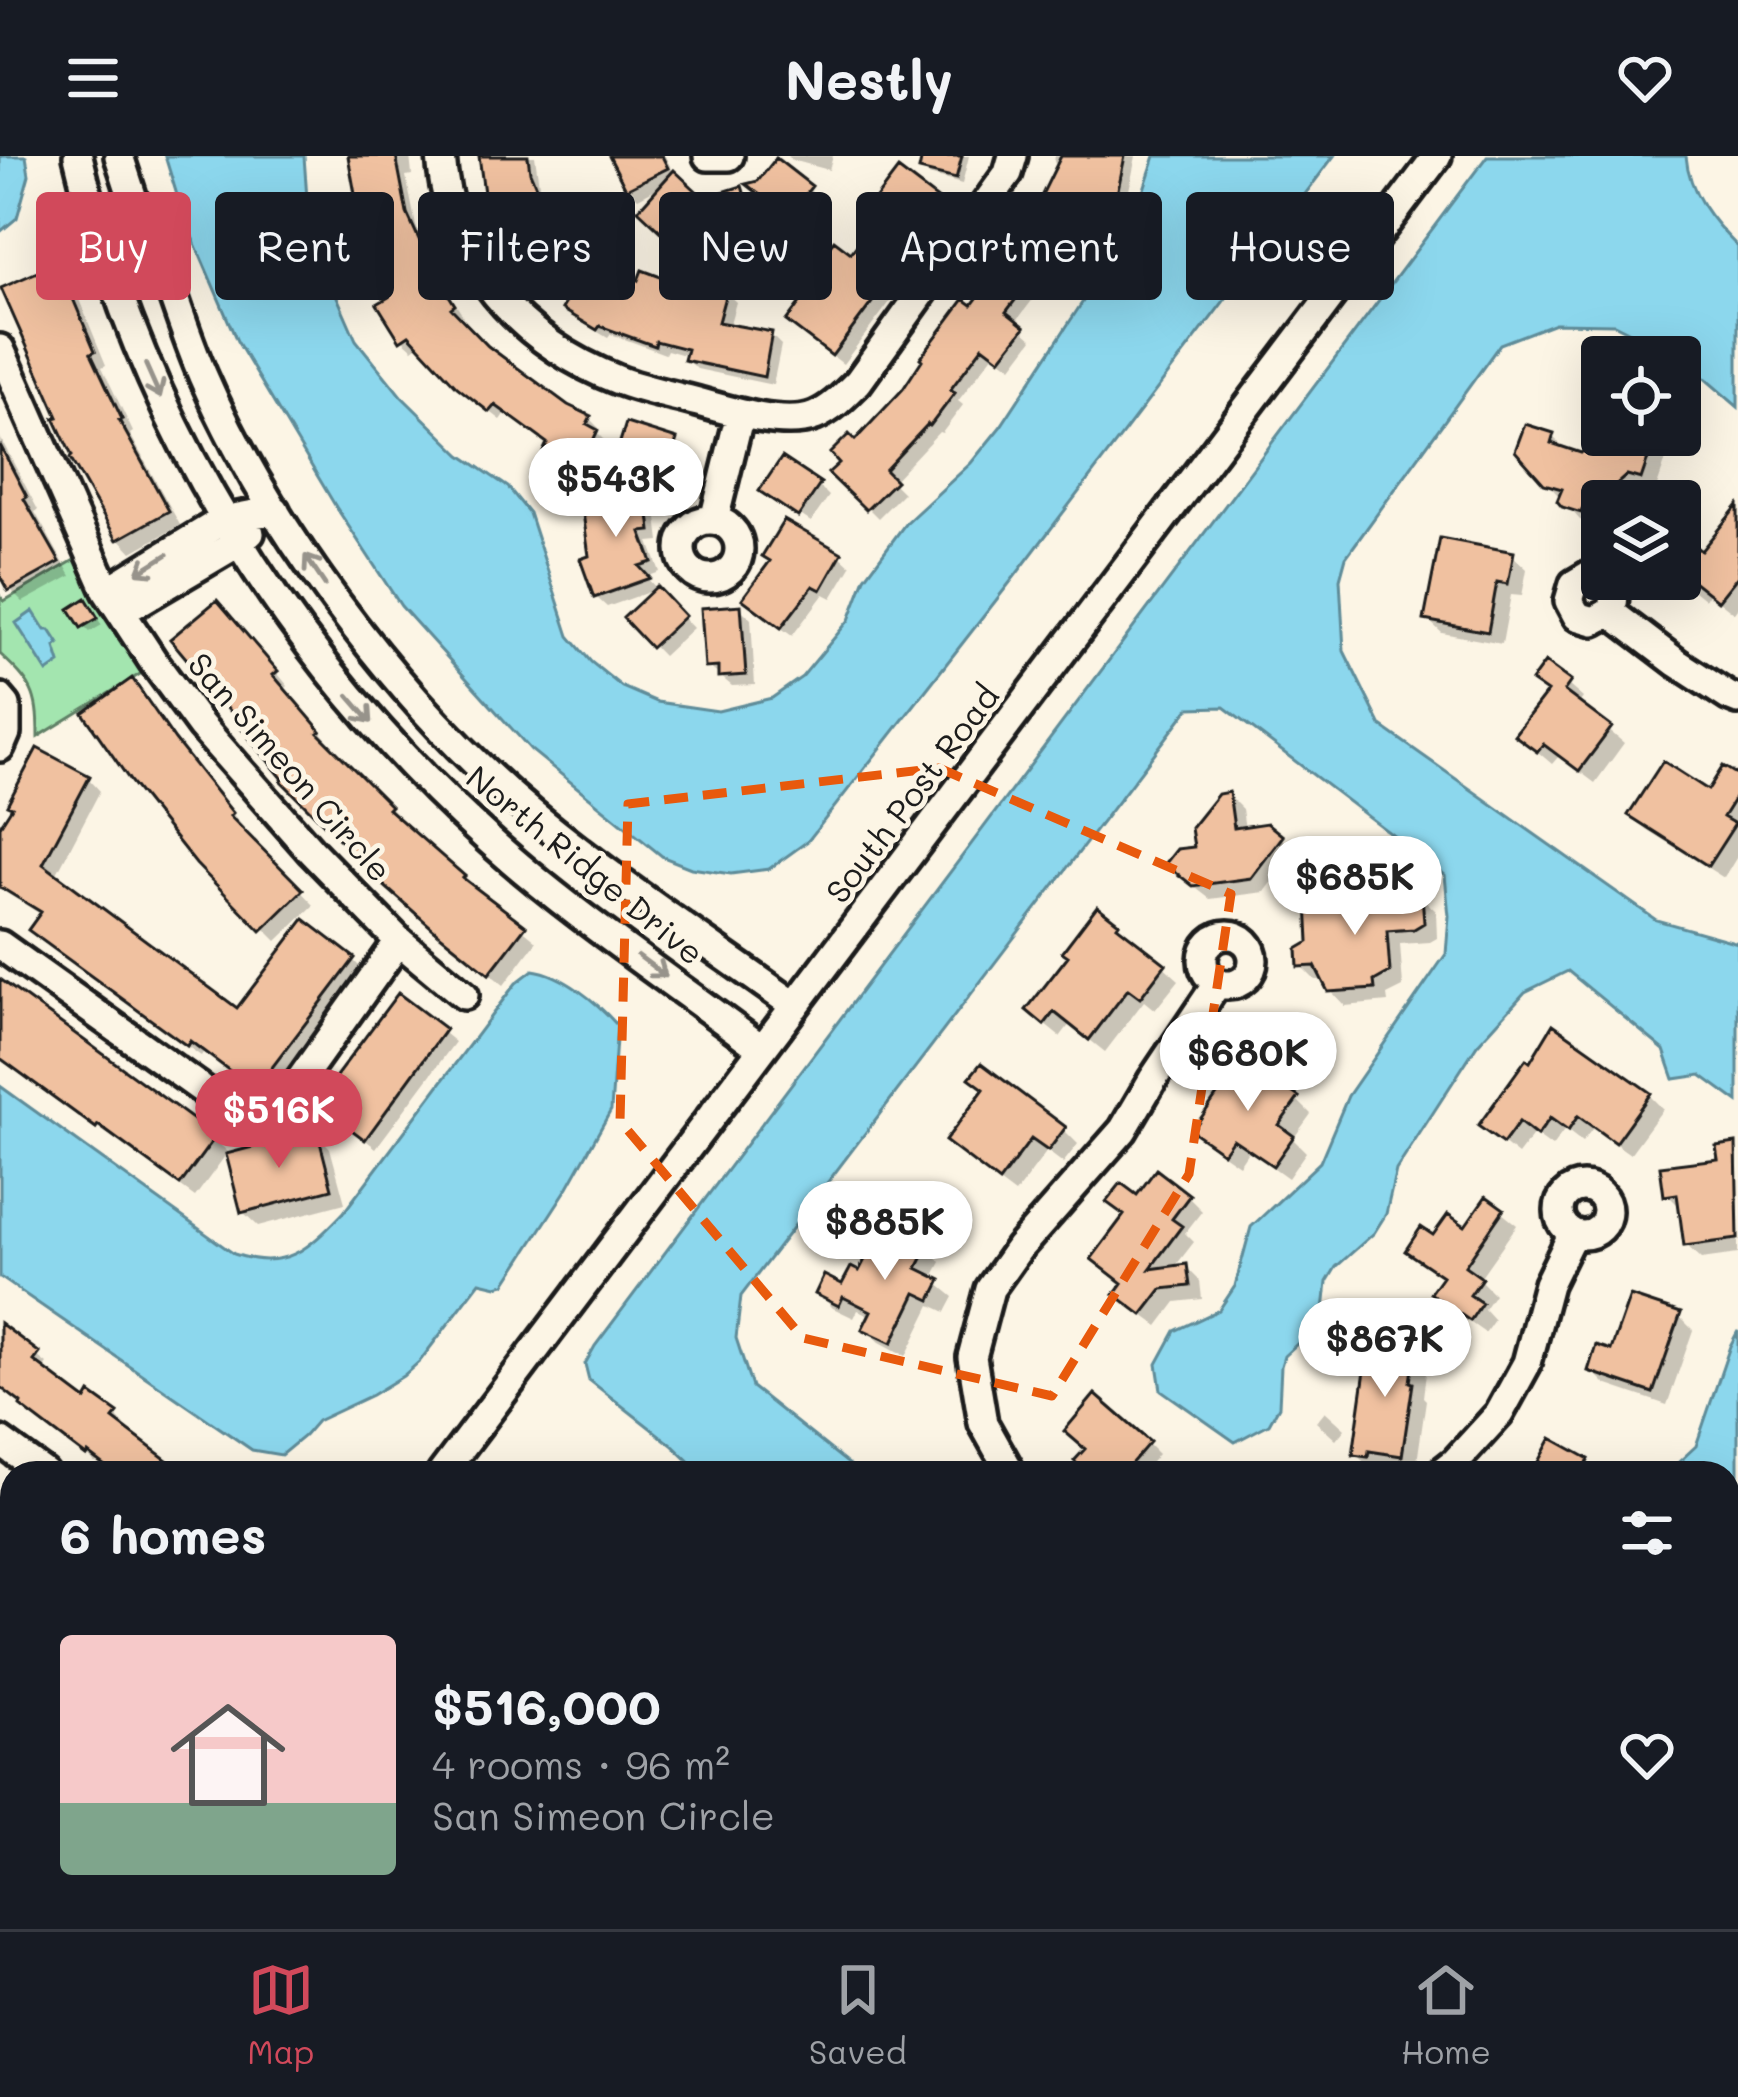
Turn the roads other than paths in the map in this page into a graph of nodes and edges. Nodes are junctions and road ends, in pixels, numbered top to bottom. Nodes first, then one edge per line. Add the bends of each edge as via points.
1 (78, 156) edge
2 (119, 156) edge
3 (138, 156) edge
4 (442, 156) edge
5 (708, 156) edge
6 (729, 156) edge
7 (1013, 156) edge
8 (1436, 156) edge
9 (88, 192) edge
10 (131, 192) edge
11 (148, 192) edge
12 (120, 300) edge
13 (175, 300) edge
14 (3, 366) edge
15 (740, 414) junction
16 (275, 510) junction
17 (714, 520) dead end
18 (231, 531) junction
19 (1581, 578) edge
20 (1614, 600) edge
21 (114, 602) junction
22 (1610, 612) junction
23 (0, 698) edge
24 (1738, 700) edge
25 (0, 747) edge
26 (399, 941) junction
27 (0, 945) edge
28 (1217, 984) dead end
29 (464, 995) dead end
30 (795, 1006) junction
31 (763, 1048) junction
32 (1573, 1234) dead end
33 (0, 1442) edge
34 (27, 1461) edge
35 (451, 1461) edge
36 (1004, 1461) edge
37 (1456, 1461) edge

1 - 9 street, North Ridge Drive
2 - 10 street, North Ridge Drive
3 - 11 street, North Ridge Drive
4 - 15 street via 471,259 527,329 623,382
5 - 6 street
7 - 15 street via 835,405 812,418
8 - 30 street, South Post Road
12 -> 18 street, North Ridge Drive
13 - 16 street, North Ridge Drive via 203,376
14 - 21 street, San Simeon Circle
15 - 17 street
16 - 18 street
30 -> 16 street, North Ridge Drive via 508,792 366,640
18 - 21 street
18 -> 31 street, North Ridge Drive via 303,638 440,794 537,880
19 - 22 street via 1569,592 1577,616 1594,621
20 - 22 street
21 - 26 street, San Simeon Circle via 201,726
22 - 24 street
23 - 25 street
26 - 27 street via 278,1111 256,1122
26 - 29 street, San Simeon Circle
28 - 36 street via 1123,1130 990,1289 972,1357 983,1423
30 - 31 street, South Post Road
31 - 35 street, South Post Road
32 - 37 street via 1548,1284 1526,1363 1499,1414
33 - 34 street

